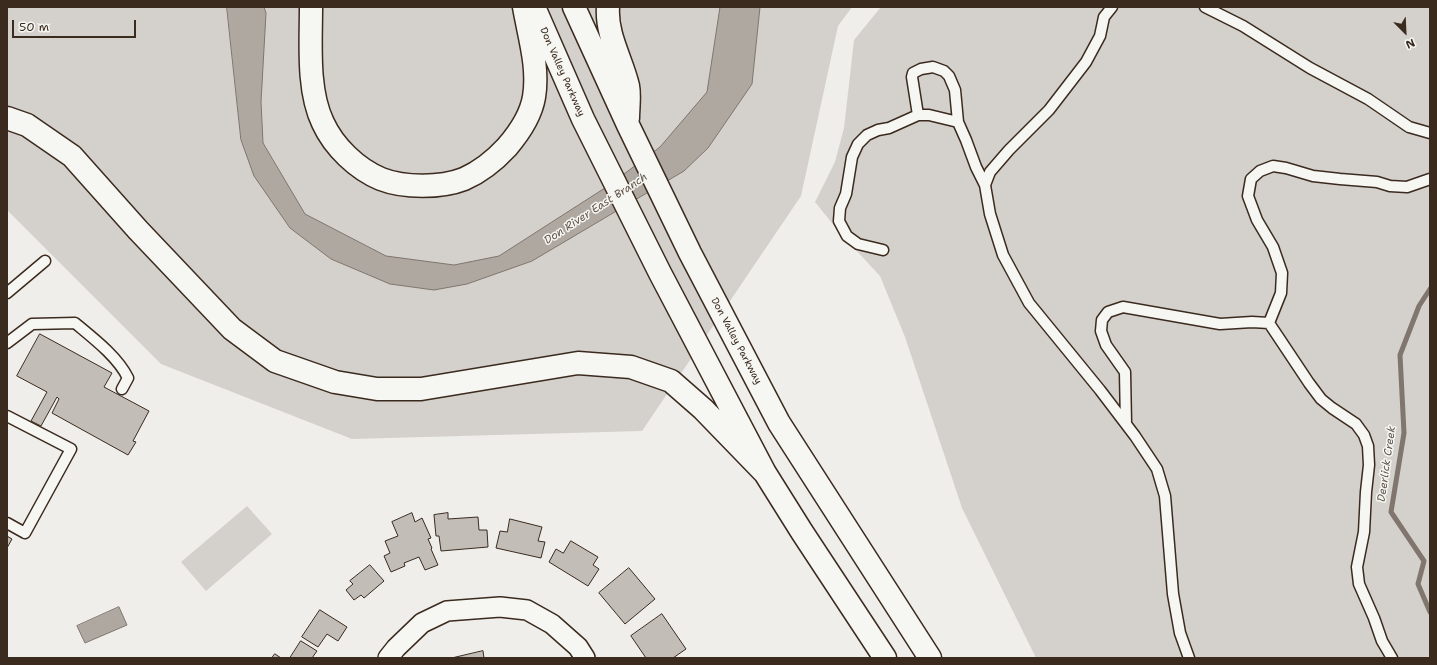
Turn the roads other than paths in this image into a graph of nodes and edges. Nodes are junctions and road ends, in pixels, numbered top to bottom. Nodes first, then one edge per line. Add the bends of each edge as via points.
1 (311, 7) edge
2 (524, 7) edge
3 (534, 7) edge
4 (574, 7) edge
5 (608, 7) edge
6 (1112, 7) edge
7 (1205, 7) edge
8 (918, 115) junction
9 (7, 118) edge
10 (958, 122) junction
11 (628, 125) junction
12 (1430, 133) edge
13 (1430, 179) edge
14 (985, 185) junction
15 (883, 250) dead end
16 (44, 261) dead end
17 (7, 293) edge
18 (1269, 323) junction
19 (7, 343) edge
20 (122, 389) dead end
21 (7, 416) edge
22 (1126, 424) junction
23 (766, 473) junction
24 (7, 523) edge
25 (388, 658) edge
26 (585, 658) edge
27 (885, 658) edge
28 (930, 658) edge
29 (1188, 658) edge
30 (1392, 658) edge

1 - 2 highway via 312,76 317,109 323,125 356,165 381,179 424,185 451,183 477,173 517,136 534,97 532,46
3 - 23 highway, Don Valley Parkway via 583,119 660,273
4 - 11 highway, Don Valley Parkway
5 - 11 highway via 614,46 628,87
6 - 14 lane via 1104,17 1100,36 1086,62 1049,110 990,172
7 - 12 lane via 1243,26 1310,68 1368,99 1409,127
8 - 10 lane
8 - 10 lane via 913,73 933,68 944,71 949,76 955,90
8 - 15 lane via 867,135 858,144 852,157 839,221 847,236 858,244
9 - 23 highway via 27,125 72,156 138,230 232,328 275,361 335,382 377,389 421,389 578,364 631,367 672,381
10 - 14 lane
11 - 28 highway, Don Valley Parkway via 690,252 779,423
13 - 18 lane via 1407,187 1390,186 1377,182 1313,176 1273,166 1260,171 1251,179 1248,196 1282,272 1281,293
14 - 22 lane via 990,214 1003,255 1029,303
16 - 17 lane
18 - 22 lane via 1220,324 1123,307 1108,312 1102,320 1101,331 1106,345 1125,372
18 - 30 lane via 1321,399 1356,424 1364,435 1368,446 1369,465 1364,532 1357,567 1359,584 1382,641
19 - 20 lane via 32,324 75,323 101,344 124,371 128,378
21 - 24 lane via 71,449 25,533
22 - 29 lane via 1157,469 1165,496 1173,594 1180,633
23 - 27 highway, Don Valley Parkway
25 - 26 street via 422,624 447,611 500,607 527,610 552,624 578,647

